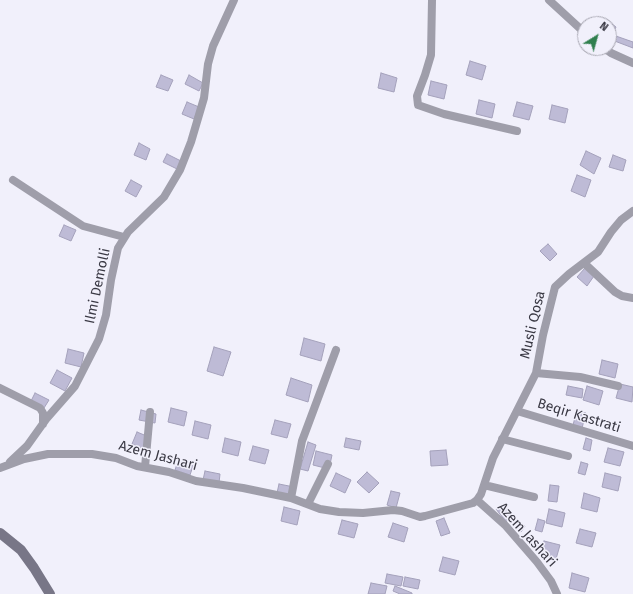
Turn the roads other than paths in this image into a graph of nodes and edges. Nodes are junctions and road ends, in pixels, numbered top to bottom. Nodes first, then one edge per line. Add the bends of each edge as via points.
1 (234, 0) edge
2 (432, 0) edge
3 (549, 0) edge
4 (577, 26) edge
5 (617, 56) edge
6 (633, 62) edge
7 (517, 131) dead end
8 (13, 180) dead end
9 (633, 211) edge
10 (124, 237) junction
11 (584, 263) junction
12 (633, 298) edge
13 (336, 350) dead end
14 (534, 377) junction
15 (618, 386) dead end
16 (0, 388) edge
17 (517, 411) junction
18 (150, 412) dead end
19 (43, 424) junction
20 (502, 439) junction
21 (633, 446) edge
22 (568, 456) dead end
23 (328, 464) dead end
24 (3, 466) edge
25 (145, 468) junction
26 (484, 485) junction
27 (534, 497) dead end
28 (291, 498) junction
29 (477, 500) junction
30 (308, 504) junction
31 (0, 532) edge
32 (50, 594) edge
33 (557, 594) edge

1 - 10 street, Ilmi Demolli via 213,46 204,98 180,170 164,197
2 - 7 street via 431,55 417,96 418,105 444,114
3 - 4 street
5 - 6 street
8 - 10 street via 83,226
9 - 11 street, Musli Qosa via 621,220 598,252
10 - 19 street, Ilmi Demolli via 116,254 106,315 99,339 75,386
11 - 12 street via 615,292
11 - 14 street, Musli Qosa via 555,287
13 - 28 street via 302,441
14 - 15 street via 580,377
14 - 17 street, Beqir Kastrati
16 - 19 street via 40,408 44,413
17 - 20 street, Beqir Kastrati
17 - 21 street, Beqir Kastrati
18 - 25 street
19 - 24 street, Ilmi Demolli via 27,446
20 - 22 street
20 - 26 street, Beqir Kastrati
23 - 30 street
24 - 25 street, Azem Jashari via 36,456 66,453 104,456
25 - 28 street, Azem Jashari via 169,472 196,481
26 - 27 street
26 - 29 street, Beqir Kastrati
28 - 30 street, Azem Jashari
29 - 30 street, Azem Jashari via 468,505 425,516 393,510 339,512
29 - 33 street, Azem Jashari via 505,525 523,546 551,581
31 - 32 street via 21,550

